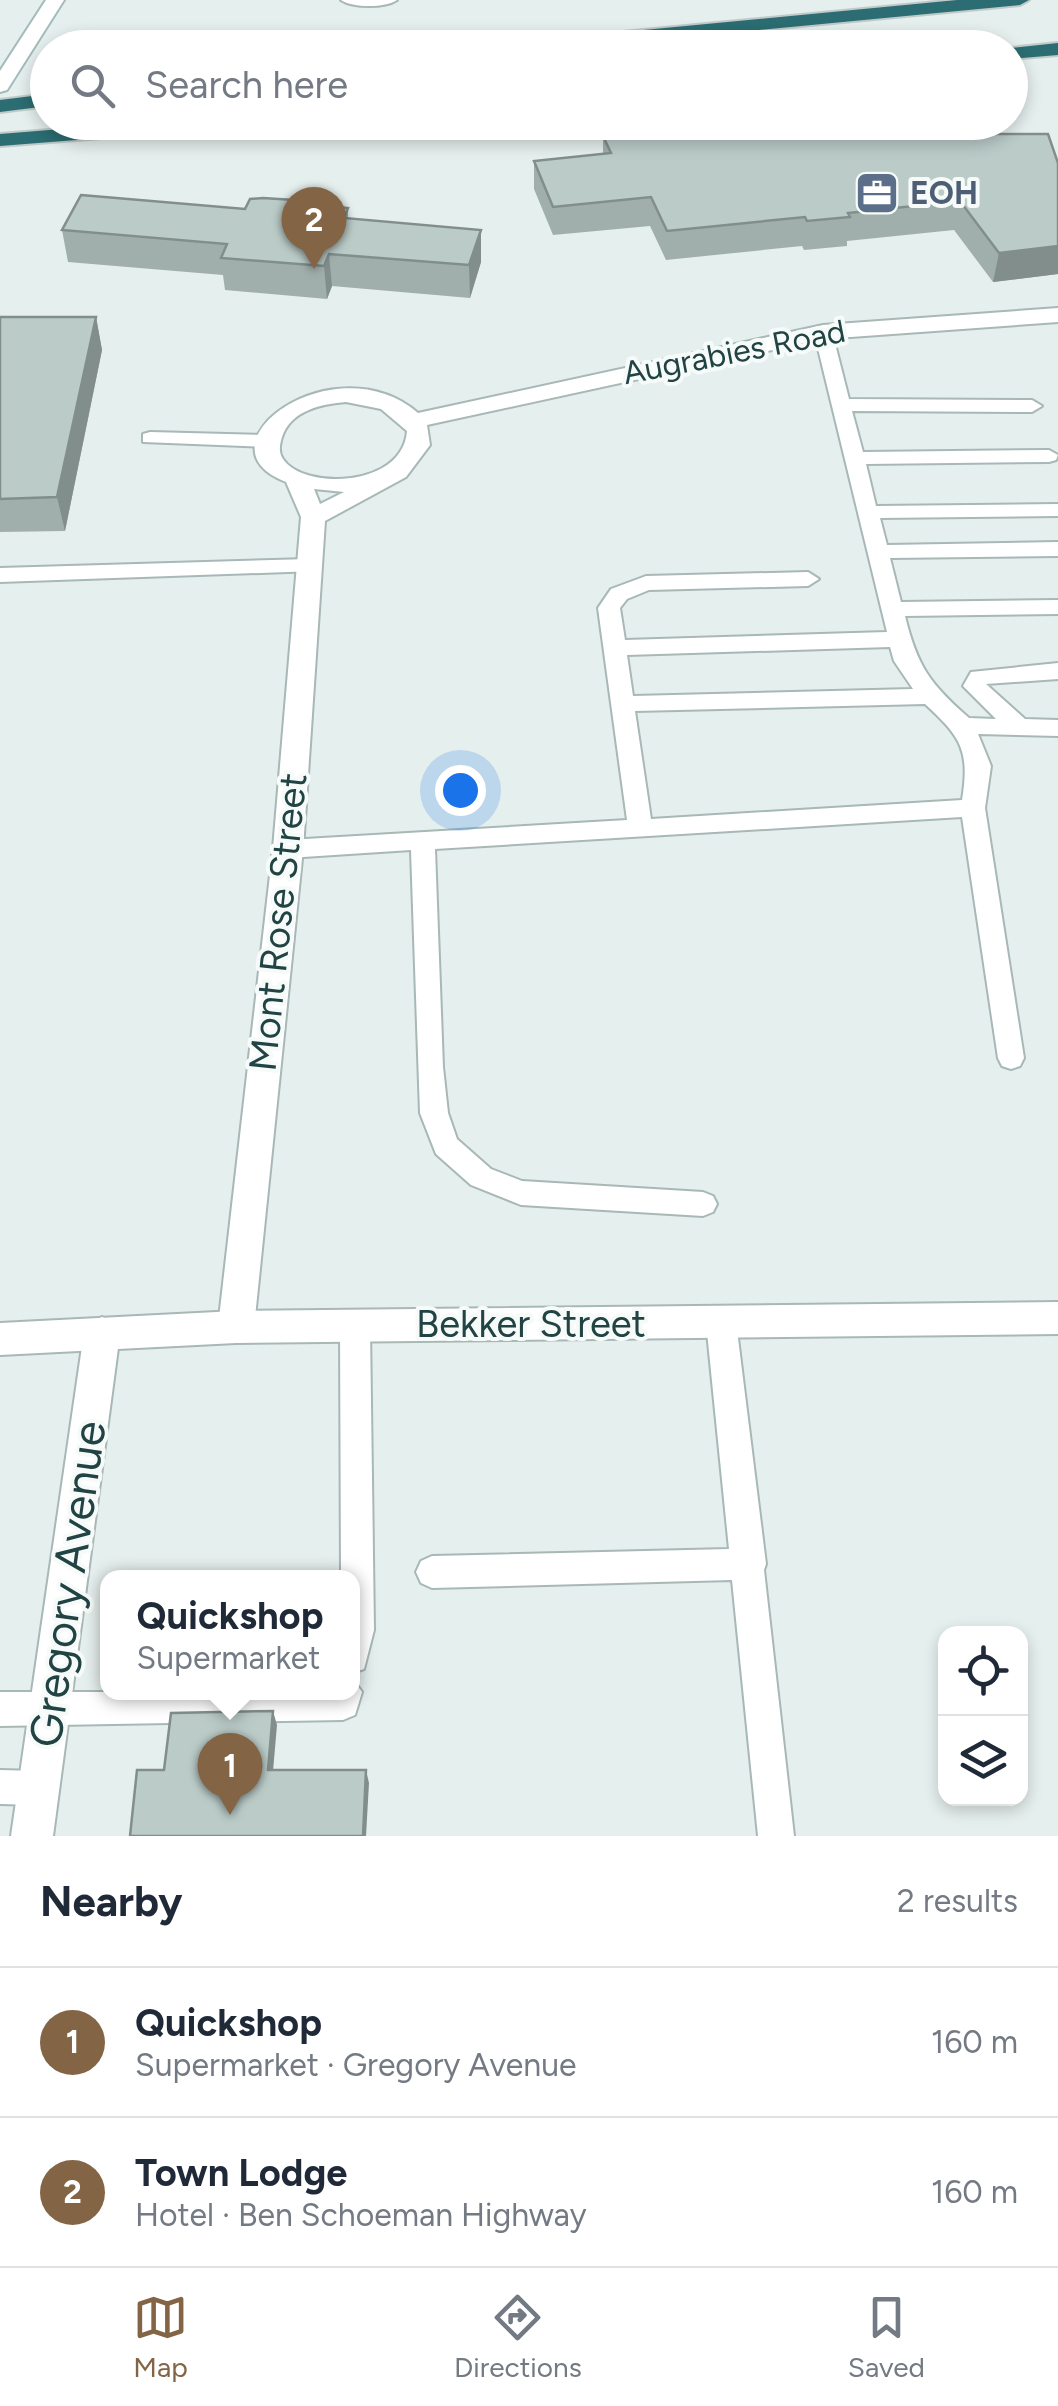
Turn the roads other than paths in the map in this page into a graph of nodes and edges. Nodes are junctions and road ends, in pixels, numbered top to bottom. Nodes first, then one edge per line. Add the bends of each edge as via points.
1 (55, 0) edge
2 (348, 0) edge
3 (390, 0) edge
4 (915, 0) edge
5 (1020, 0) edge
6 (705, 26) junction
7 (37, 30) edge
8 (671, 30) edge
9 (30, 41) edge
10 (1058, 48) edge
11 (1028, 52) edge
12 (1058, 58) edge
13 (1028, 60) edge
14 (0, 86) edge
15 (30, 102) edge
16 (0, 106) edge
17 (30, 138) edge
18 (0, 140) edge
19 (1058, 315) edge
20 (823, 332) junction
21 (842, 405) junction
22 (1032, 406) dead end
23 (414, 421) junction
24 (150, 438) dead end
25 (268, 441) junction
26 (1049, 456) dead end
27 (854, 458) junction
28 (296, 479) junction
29 (378, 482) junction
30 (1058, 510) edge
31 (868, 512) junction
32 (312, 518) junction
33 (1058, 549) edge
34 (878, 552) junction
35 (309, 566) junction
36 (0, 574) edge
37 (808, 580) dead end
38 (1058, 607) edge
39 (892, 609) junction
40 (900, 639) junction
41 (615, 648) junction
42 (1058, 670) edge
43 (930, 696) junction
44 (622, 704) junction
45 (963, 726) junction
46 (1019, 728) junction
47 (1058, 728) edge
48 (972, 808) junction
49 (640, 828) junction
50 (422, 842) junction
51 (288, 849) junction
52 (1011, 1058) dead end
53 (704, 1204) dead end
54 (1058, 1318) edge
55 (721, 1322) junction
56 (356, 1326) junction
57 (236, 1327) junction
58 (102, 1332) junction
59 (2, 1337) edge
60 (750, 1564) junction
61 (358, 1570) edge
62 (432, 1572) dead end
63 (344, 1700) edge
64 (50, 1706) junction
65 (0, 1709) edge
66 (19, 1788) edge
67 (32, 1836) edge
68 (776, 1836) edge

1 - 7 street
2 - 3 lane
4 - 6 highway
5 - 6 highway
6 - 8 highway
9 - 14 street
10 - 11 highway
12 - 13 highway
15 - 16 highway
17 - 18 highway
19 - 20 street, Augrabies Road
20 - 21 lane
20 - 23 street, Augrabies Road
21 - 22 lane
21 - 27 lane
23 - 25 street via 377,400 329,398 287,414
23 - 29 street via 421,440 413,460
24 - 25 lane
25 - 28 street via 278,466
26 - 27 lane
27 - 31 lane
28 - 29 street via 327,487
28 - 32 street, Mont Rose Street
29 - 32 street
30 - 31 lane
31 - 34 lane
32 - 35 street, Mont Rose Street
33 - 34 lane
34 - 39 lane
35 - 36 lane
35 - 51 street, Mont Rose Street
37 - 41 lane via 646,584 619,594 609,608
38 - 39 lane
39 - 40 lane
40 - 41 lane
40 - 43 lane via 905,661
41 - 44 lane
42 - 46 lane via 979,677 974,686
43 - 44 lane
43 - 45 lane
44 - 49 lane
45 - 46 lane
45 - 48 lane via 979,766
46 - 47 lane
48 - 49 lane
48 - 52 lane
49 - 50 lane
50 - 51 lane
50 - 53 lane via 430,1067 434,1113 446,1146 481,1177 520,1193
51 - 57 street, Mont Rose Street
54 - 55 street, Bekker Street
55 - 56 street, Bekker Street
55 - 60 lane
56 - 57 street, Bekker Street
56 - 61 lane
57 - 58 street, Bekker Street
58 - 59 street, Bekker Street
58 - 64 street, Gregory Avenue
60 - 62 lane
60 - 68 lane
63 - 64 lane
64 - 65 lane
64 - 66 street, Gregory Avenue
66 - 67 street, Gregory Avenue

